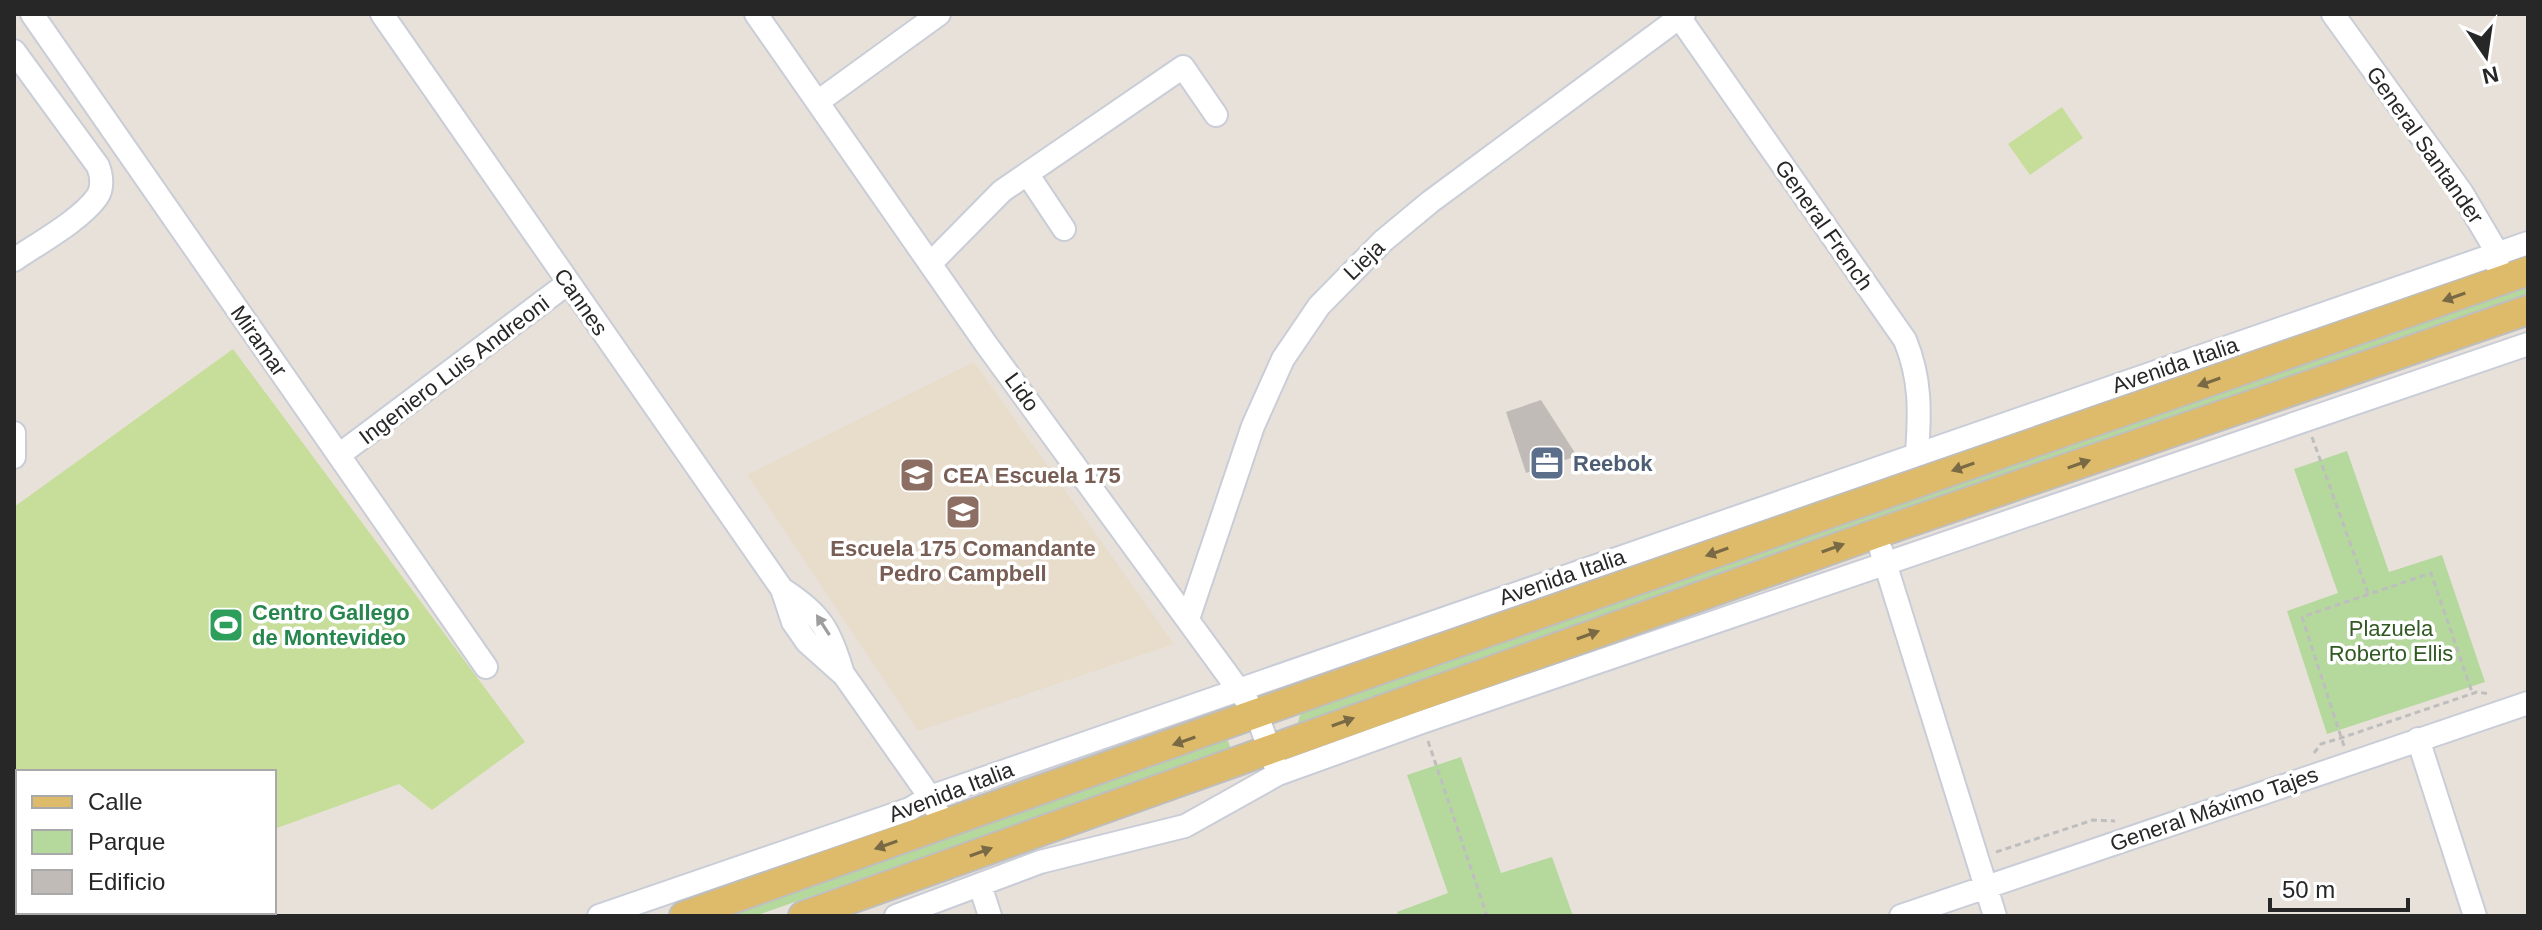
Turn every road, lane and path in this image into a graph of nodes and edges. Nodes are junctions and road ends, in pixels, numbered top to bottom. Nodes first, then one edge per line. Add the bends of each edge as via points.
1 (32, 14) edge
2 (756, 14) edge
3 (939, 14) edge
4 (2333, 14) edge
5 (381, 15) edge
6 (1680, 15) edge
7 (14, 51) edge
8 (819, 101) junction
9 (1216, 115) dead end
10 (1028, 175) junction
11 (1064, 229) dead end
12 (2528, 243) edge
13 (14, 260) edge
14 (930, 264) junction
15 (2497, 268) junction
16 (2528, 271) edge
17 (568, 283) junction
18 (2528, 310) edge
19 (2528, 344) edge
20 (2305, 420) junction
21 (14, 433) edge
22 (1917, 453) junction
23 (339, 455) junction
24 (14, 457) edge
25 (1875, 534) junction
26 (1886, 562) junction
27 (2369, 596) junction
28 (1188, 619) junction
29 (486, 667) dead end
30 (1239, 690) junction
31 (2472, 694) junction
32 (2493, 695) dead end
33 (2528, 703) edge
34 (1257, 715) junction
35 (2480, 718) junction
36 (1422, 722) junction
37 (2341, 738) junction
38 (2418, 739) junction
39 (2311, 757) dead end
40 (1274, 761) junction
41 (2349, 762) junction
42 (930, 797) junction
43 (2118, 821) dead end
44 (944, 825) junction
45 (1991, 857) dead end
46 (980, 885) junction
47 (1985, 888) junction
48 (599, 916) edge
49 (684, 916) edge
50 (803, 916) edge
51 (896, 916) edge
52 (990, 916) edge
53 (1487, 916) edge
54 (1901, 916) edge
55 (1995, 916) edge
56 (2475, 916) edge

1 - 23 street, Miramar
2 - 8 street, Lido
3 - 8 street
4 - 15 street, General Santander via 2462,193
5 - 17 street, Cannes
6 - 22 street, General French via 1905,340 1920,389
6 - 28 street, Lieja via 1430,202 1319,306 1283,359 1253,426
7 - 13 street via 98,166 101,185 98,196
8 - 14 street, Lido
9 - 10 street via 1183,67
10 - 11 street
10 - 14 street via 975,214
12 - 15 street, Avenida Italia
14 - 28 street, Lido
15 - 16 main road, Avenida Italia
15 - 22 street, Avenida Italia
15 -> 34 main road, Avenida Italia
17 - 23 street, Ingeniero Luis Andreoni
17 - 42 street, Cannes via 782,589 824,623 844,675
25 -> 18 main road
19 - 20 street
20 - 26 street
20 - 27 path
21 - 24 street
22 - 30 street, Avenida Italia
23 - 29 street, Miramar
25 - 26 street
40 -> 25 main road
26 - 36 street
26 - 47 street
27 - 31 path via 2431,573
27 - 37 path via 2302,617
28 - 30 street, Lido
30 - 34 street, Lido
30 - 42 street, Avenida Italia
31 - 32 path
31 - 35 path
31 - 37 path
33 - 35 street, General Máximo Tajes
34 - 40 street, Lido
34 -> 44 main road, Avenida Italia
35 - 38 street, General Máximo Tajes
36 - 40 street
36 - 53 path
37 - 39 path via 2321,744
37 - 41 path
38 - 41 street, General Máximo Tajes
38 - 56 street
40 - 46 street via 1185,826 1052,859
50 -> 40 main road
41 - 47 street, General Máximo Tajes
42 - 44 street, Cannes
42 - 48 street, Avenida Italia via 910,809
43 - 45 path via 2093,820
44 -> 49 main road, Avenida Italia
46 - 51 street
46 - 52 street
47 - 54 street, General Máximo Tajes
47 - 55 street

